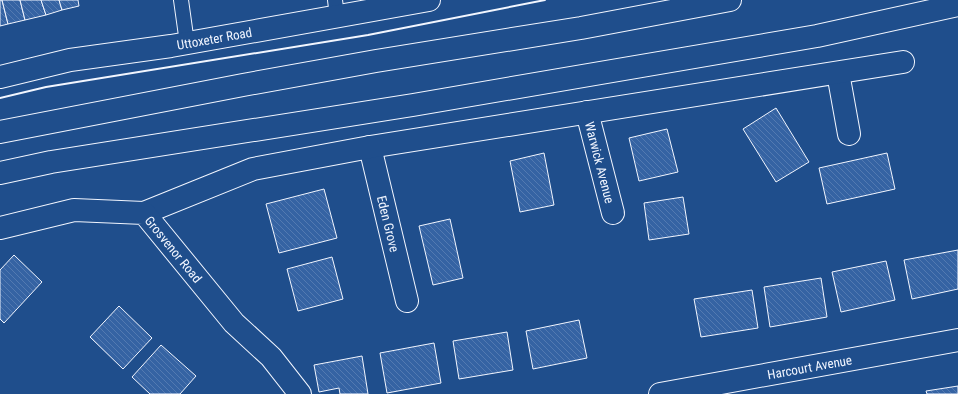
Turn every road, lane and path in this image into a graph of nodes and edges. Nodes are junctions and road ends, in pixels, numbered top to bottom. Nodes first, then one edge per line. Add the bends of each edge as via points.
1 (181, 0) edge
2 (429, 0) edge
3 (730, 0) edge
4 (958, 5) edge
5 (336, 8) edge
6 (187, 43) junction
7 (903, 62) dead end
8 (838, 73) junction
9 (0, 77) edge
10 (587, 112) junction
11 (0, 132) edge
12 (849, 134) dead end
13 (370, 147) junction
14 (0, 173) edge
15 (144, 213) junction
16 (613, 213) dead end
17 (0, 228) edge
18 (407, 301) dead end
19 (958, 340) edge
20 (300, 394) edge
21 (660, 394) edge

1 - 6 lane
2 - 5 main road, Uttoxeter Road
3 - 11 main road via 235,87
4 - 14 main road via 817,36 413,105 51,162
5 - 6 main road, Uttoxeter Road
6 - 9 main road, Uttoxeter Road via 70,60
7 - 8 main road
8 - 10 main road
8 - 12 main road
10 - 13 main road
10 - 16 main road, Warwick Avenue
13 - 15 main road via 253,169
13 - 18 main road, Eden Grove
15 - 17 main road, Grosvenor Road via 74,210
15 - 20 main road, Grosvenor Road via 234,323 271,357
19 - 21 main road, Harcourt Avenue

